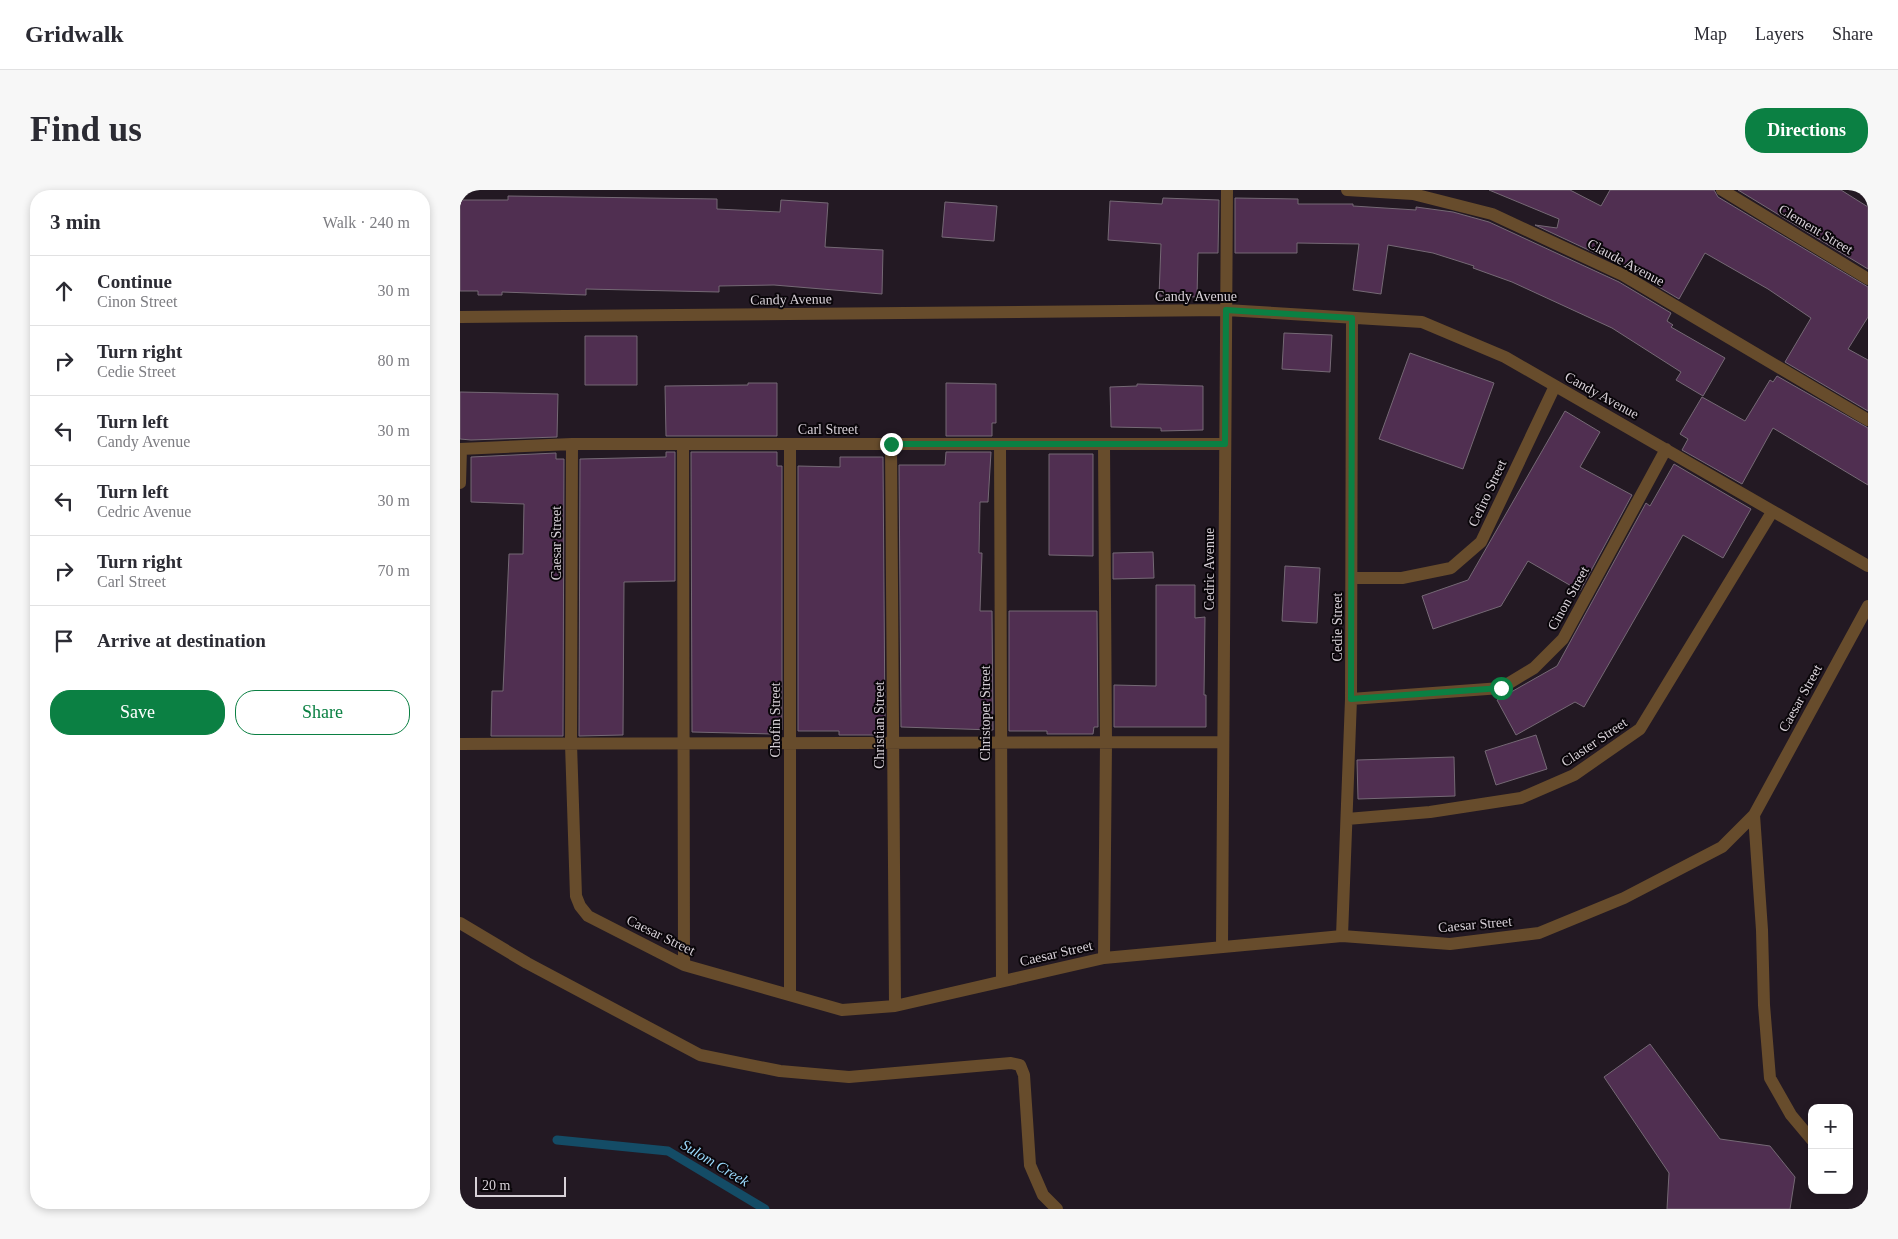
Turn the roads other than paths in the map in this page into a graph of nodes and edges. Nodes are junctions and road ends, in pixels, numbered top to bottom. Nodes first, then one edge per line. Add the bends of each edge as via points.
1 (1227, 190) edge
2 (1347, 190) edge
3 (1722, 190) edge
4 (1868, 279) edge
5 (1226, 310) junction
6 (460, 318) edge
7 (1352, 318) junction
8 (1555, 386) junction
9 (1868, 420) edge
10 (572, 444) junction
11 (790, 444) junction
12 (891, 444) junction
13 (1000, 444) junction
14 (1104, 444) junction
15 (1225, 444) junction
16 (684, 445) junction
17 (460, 449) edge
18 (1666, 449) junction
19 (460, 483) edge
20 (1772, 512) junction
21 (1868, 566) edge
22 (1352, 578) junction
23 (1868, 606) edge
24 (1351, 699) junction
25 (1106, 742) junction
26 (1223, 742) junction
27 (790, 743) junction
28 (894, 743) junction
29 (1000, 743) junction
30 (460, 744) edge
31 (571, 744) junction
32 (683, 744) junction
33 (1754, 815) junction
34 (1346, 818) junction
35 (460, 923) edge
36 (1342, 936) junction
37 (1222, 947) junction
38 (1104, 958) junction
39 (684, 964) junction
40 (1002, 981) junction
41 (790, 995) junction
42 (894, 1006) junction
43 (1808, 1135) edge
44 (1058, 1209) edge

1 - 5 street, Cedric Avenue
2 - 9 street, Claude Avenue via 1412,194 1492,214 1623,275
3 - 4 street, Clement Street
5 - 6 street, Candy Avenue
5 - 7 street, Candy Avenue
5 - 15 street, Cedric Avenue
7 - 8 street, Candy Avenue via 1422,322 1505,357
7 - 22 street, Cedie Street
8 - 18 street, Candy Avenue
8 - 22 street, Cefiro Street via 1481,542 1451,568 1402,578
10 - 16 street, Carl Street
10 - 17 street, Carl Street
10 - 31 street, Caesar Street
11 - 12 street, Carl Street
11 - 16 street, Carl Street
11 - 27 street, Chofin Street
12 - 13 street, Carl Street
12 - 28 street, Christian Street
13 - 14 street, Carl Street
13 - 29 street, Christoper Street
14 - 15 street, Carl Street
14 - 25 street
15 - 26 street, Cedric Avenue
16 - 32 street
17 - 19 street
18 - 20 street, Candy Avenue
18 - 24 street, Cinon Street via 1563,639 1534,668 1501,688
20 - 21 street, Candy Avenue
20 - 34 street, Claster Street via 1640,729 1574,775 1521,798 1430,812
22 - 24 street, Cedie Street
23 - 33 street, Caesar Street
24 - 34 street, Cedie Street
25 - 26 street
25 - 29 street
25 - 38 street
26 - 37 street, Cedric Avenue
27 - 28 street
27 - 32 street
27 - 41 street, Chofin Street
28 - 29 street
28 - 42 street, Christian Street
29 - 40 street, Christoper Street
30 - 31 street
31 - 32 street
31 - 39 street, Caesar Street via 576,896 580,906 588,916
32 - 39 street
33 - 36 street, Caesar Street via 1722,847 1624,898 1539,932 1450,944
33 - 43 street via 1770,1078
34 - 36 street, Cedie Street
35 - 44 street via 527,963 700,1054 780,1071 849,1077 1011,1063 1020,1065 1024,1075 1030,1165 1043,1195
36 - 37 street, Caesar Street
37 - 38 street, Caesar Street
38 - 40 street, Caesar Street
39 - 41 street, Caesar Street
40 - 42 street, Caesar Street
41 - 42 street, Caesar Street via 842,1010

